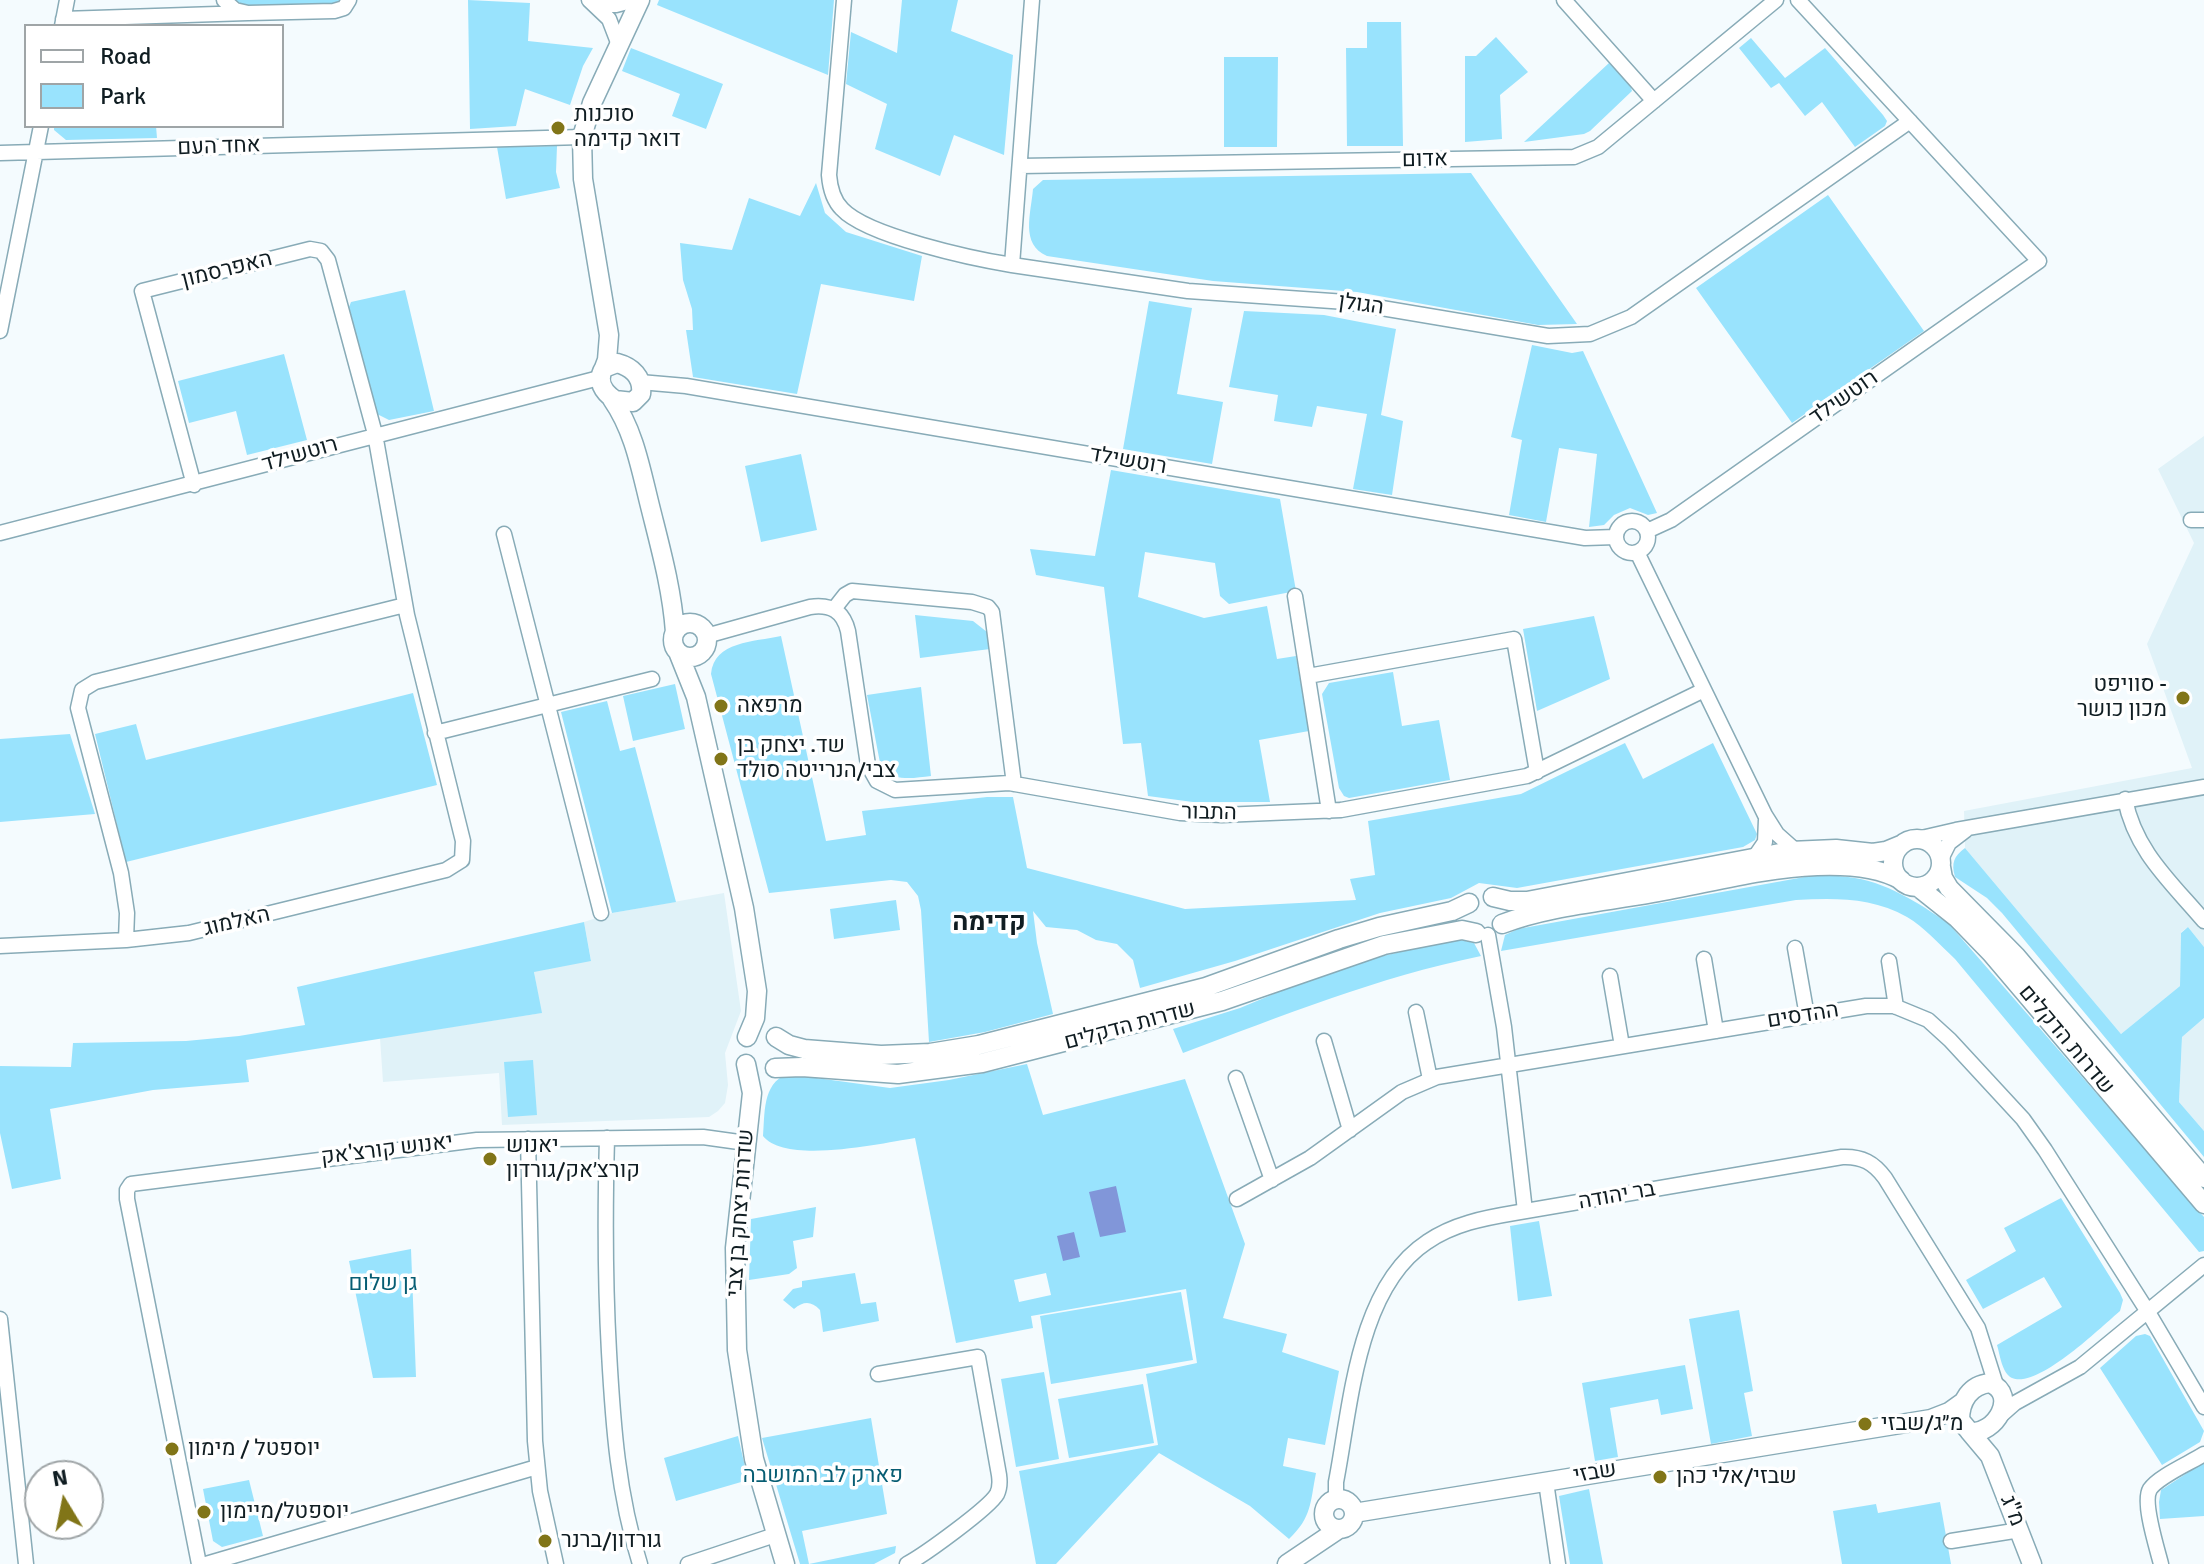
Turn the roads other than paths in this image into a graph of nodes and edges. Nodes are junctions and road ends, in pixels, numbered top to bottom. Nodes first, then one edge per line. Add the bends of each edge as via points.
1 (67, 0) edge
2 (216, 0) edge
3 (224, 0) edge
4 (349, 0) edge
5 (637, 0) edge
6 (844, 0) edge
7 (1032, 0) edge
8 (1564, 0) edge
9 (1776, 0) edge
10 (1798, 0) edge
11 (593, 2) edge
12 (248, 13) junction
13 (196, 15) junction
14 (62, 22) edge
15 (619, 45) junction
16 (1654, 101) junction
17 (1910, 121) junction
18 (41, 128) edge
19 (582, 137) junction
20 (36, 152) junction
21 (0, 153) edge
22 (1020, 166) junction
23 (1012, 265) junction
24 (0, 331) edge
25 (609, 335) junction
26 (626, 366) junction
27 (602, 373) junction
28 (639, 390) junction
29 (612, 399) junction
30 (375, 434) junction
31 (636, 451) junction
32 (194, 485) junction
33 (1647, 531) junction
34 (0, 533) edge
35 (504, 534) dead end
36 (1616, 537) junction
37 (1637, 552) junction
38 (670, 587) junction
39 (1295, 596) dead end
40 (405, 605) junction
41 (834, 609) junction
42 (675, 632) junction
43 (702, 637) junction
44 (678, 652) junction
45 (1308, 676) junction
46 (652, 679) dead end
47 (1704, 690) junction
48 (696, 697) junction
49 (548, 705) junction
50 (435, 733) junction
51 (1537, 772) junction
52 (1014, 784) junction
53 (2204, 787) edge
54 (2125, 799) junction
55 (1329, 811) junction
56 (1765, 815) junction
57 (1972, 827) junction
58 (1910, 842) junction
59 (1795, 850) junction
60 (1754, 858) junction
61 (1941, 863) junction
62 (1909, 884) junction
63 (1493, 897) junction
64 (1469, 903) junction
65 (601, 913) dead end
66 (2204, 921) edge
67 (1489, 931) junction
68 (126, 940) junction
69 (0, 946) edge
70 (1795, 948) dead end
71 (1704, 959) dead end
72 (1889, 961) dead end
73 (1610, 976) dead end
74 (756, 986) junction
75 (1896, 1007) junction
76 (1416, 1012) dead end
77 (1807, 1016) junction
78 (1716, 1031) junction
79 (775, 1036) junction
80 (747, 1037) junction
81 (1324, 1041) dead end
82 (1622, 1046) junction
83 (746, 1064) junction
84 (1509, 1065) junction
85 (772, 1070) junction
86 (1236, 1078) dead end
87 (1430, 1079) junction
88 (751, 1097) junction
89 (1350, 1130) junction
90 (607, 1138) junction
91 (528, 1139) junction
92 (746, 1143) junction
93 (2204, 1178) edge
94 (1272, 1180) junction
95 (1237, 1199) dead end
96 (2204, 1204) edge
97 (1525, 1211) junction
98 (2204, 1265) edge
99 (2148, 1312) junction
100 (0, 1319) edge
101 (1984, 1349) junction
102 (878, 1374) dead end
103 (1997, 1386) junction
104 (2036, 1392) junction
105 (1968, 1395) junction
106 (2204, 1407) edge
107 (1931, 1419) junction
108 (1995, 1421) junction
109 (1967, 1430) junction
110 (2204, 1454) edge
111 (1991, 1459) junction
112 (537, 1467) junction
113 (1546, 1482) junction
114 (1336, 1499) junction
115 (1354, 1513) junction
116 (1324, 1514) junction
117 (1339, 1529) junction
118 (2020, 1530) junction
119 (775, 1535) junction
120 (1951, 1541) dead end
121 (1308, 1547) junction
122 (26, 1564) edge
123 (199, 1564) edge
124 (206, 1564) edge
125 (556, 1564) edge
126 (640, 1564) edge
127 (688, 1564) edge
128 (785, 1564) edge
129 (907, 1564) edge
130 (1287, 1564) edge
131 (1558, 1564) edge
132 (2032, 1564) edge
133 (2161, 1564) edge

1 - 14 street
2 - 13 street
3 - 12 street
4 - 12 street via 334,11
5 - 11 street via 616,5
5 - 15 street
6 - 23 street, הגולן via 829,175 836,202 869,226
7 - 22 street
8 - 16 street
9 - 16 street, אדום
10 - 17 street
11 - 15 street via 611,23
12 - 13 street
13 - 14 street
15 - 19 street
16 - 22 street, אדום via 1595,149 1570,157
17 - 23 street, הגולן via 1631,317 1582,336 1548,336 1346,302 1211,294
17 - 33 street, רוטשילד via 2039,261 1671,520
18 - 20 street
19 - 20 street, אחד העם
19 - 25 street via 583,179
20 - 21 street, אחד העם
20 - 24 street
22 - 23 street
25 - 26 street
25 - 27 street
26 - 27 street via 611,364
26 - 28 street via 635,373
27 - 29 street via 602,388
27 - 30 street, רוטשילד
28 - 29 street via 624,403
28 - 31 street
28 - 36 street, רוטשילד via 681,385 1585,538
29 - 31 street
30 - 32 street, רוטשילד
30 - 32 street, האפרסמון via 328,260 321,251 310,249 142,291
30 - 40 street
31 - 38 street
32 - 34 street, רוטשילד
33 - 36 street via 1629,521
33 - 37 street via 1647,542
35 - 49 street
36 - 37 street via 1623,550
37 - 47 street
38 - 42 street
38 - 43 street
39 - 45 street
40 - 50 street
40 - 68 street via 95,682 82,690 79,713 121,873
41 - 43 street via 810,607
41 - 52 street, התבור via 846,624 866,758 877,781 903,791
41 - 52 street via 852,591 988,607
42 - 43 street via 687,624
42 - 44 street
43 - 44 street via 693,657
43 - 48 street
44 - 48 street
45 - 51 street via 1514,639
45 - 55 street
46 - 49 street
47 - 51 street, התבור
47 - 56 street
48 - 74 street via 734,857
49 - 50 street
49 - 65 street
50 - 68 street, האלמוג via 463,841 463,857 457,864 224,926
51 - 55 street, התבור
52 - 55 street, התבור via 1180,813
53 - 54 street
54 - 57 street
54 - 66 street via 2143,849
56 - 59 street
56 - 60 street via 1765,842
57 - 58 street
57 - 61 street via 1952,840
58 - 59 street, שדרות הדקלים via 1877,853
58 - 61 street via 1931,843
58 - 62 street via 1896,852 1893,863
59 - 60 street, שדרות הדקלים
60 - 63 street, שדרות הדקלים via 1535,899
61 - 62 street via 1935,880
61 - 93 street, שדרות הדקלים via 1949,888 2016,956
62 - 67 street, שדרות הדקלים via 1850,867 1802,867 1550,912
62 - 96 street, שדרות הדקלים via 1957,918 1998,959
63 - 64 street, שדרות הדקלים
63 - 67 street via 1503,909
64 - 67 street via 1469,927
64 - 79 street, שדרות הדקלים via 1339,939 1194,990 963,1048 865,1054 801,1048
67 - 84 street
67 - 85 street, שדרות הדקלים via 1462,930 1384,945 1222,1001 982,1063 898,1074
68 - 69 street, האלמוג
70 - 77 street
71 - 78 street
72 - 75 street
73 - 82 street
74 - 79 street
74 - 80 street via 755,1018
75 - 77 street, ההדסים via 1875,1005
75 - 99 street, ההדסים via 1920,1015 1943,1033 2023,1119
76 - 87 street
77 - 78 street, ההדסים
78 - 82 street, ההדסים
79 - 80 street via 762,1031
79 - 85 street via 783,1051
80 - 83 street via 742,1052
81 - 89 street
82 - 84 street, ההדסים
83 - 85 street via 756,1071
83 - 88 street, שדרות יצחק בן צבי
84 - 87 street, ההדסים
84 - 97 street
85 - 88 street, שדרות יצחק בן צבי
86 - 94 street
87 - 89 street, ההדסים via 1402,1092
88 - 92 street, שדרות יצחק בן צבי
89 - 94 street, ההדסים
90 - 91 street, יאנוש קורצ'אק
90 - 92 street, יאנוש קורצ'אק via 703,1137
90 - 126 street via 611,1401 622,1491
91 - 112 street
91 - 123 street, יאנוש קורצ'אק via 464,1141 140,1181 128,1187
92 - 119 street, שדרות יצחק בן צבי via 735,1248 735,1324 748,1431
94 - 95 street, ההדסים
97 - 101 street, בר יהודה via 1859,1158 1882,1174 1978,1328
97 - 114 street, בר יהודה via 1446,1231 1411,1254 1385,1286 1360,1356
98 - 99 street
99 - 104 street via 2080,1367
99 - 106 street, ההדסים
100 - 122 street
101 - 103 street, בר יהודה
101 - 105 street via 1982,1371
102 - 129 street via 978,1357 999,1475 992,1500
103 - 104 street
103 - 105 street via 1987,1383
103 - 108 street via 2003,1403
104 - 108 street
105 - 107 street, שבזי
105 - 109 street via 1960,1417
107 - 109 street, שבזי
107 - 113 street, שבזי
108 - 109 street via 1979,1432
108 - 111 street, מ"ג
109 - 111 street, מ"ג
110 - 133 street via 2149,1492
111 - 118 street, מ"ג
112 - 124 street
112 - 125 street
113 - 115 street, שבזי
113 - 131 street
114 - 115 street via 1348,1501
114 - 116 street
115 - 117 street via 1350,1524
116 - 117 street via 1327,1523
116 - 121 street
117 - 121 street
118 - 120 street
118 - 132 street, מ"ג
119 - 127 street
119 - 128 street, שדרות יצחק בן צבי
121 - 130 street

